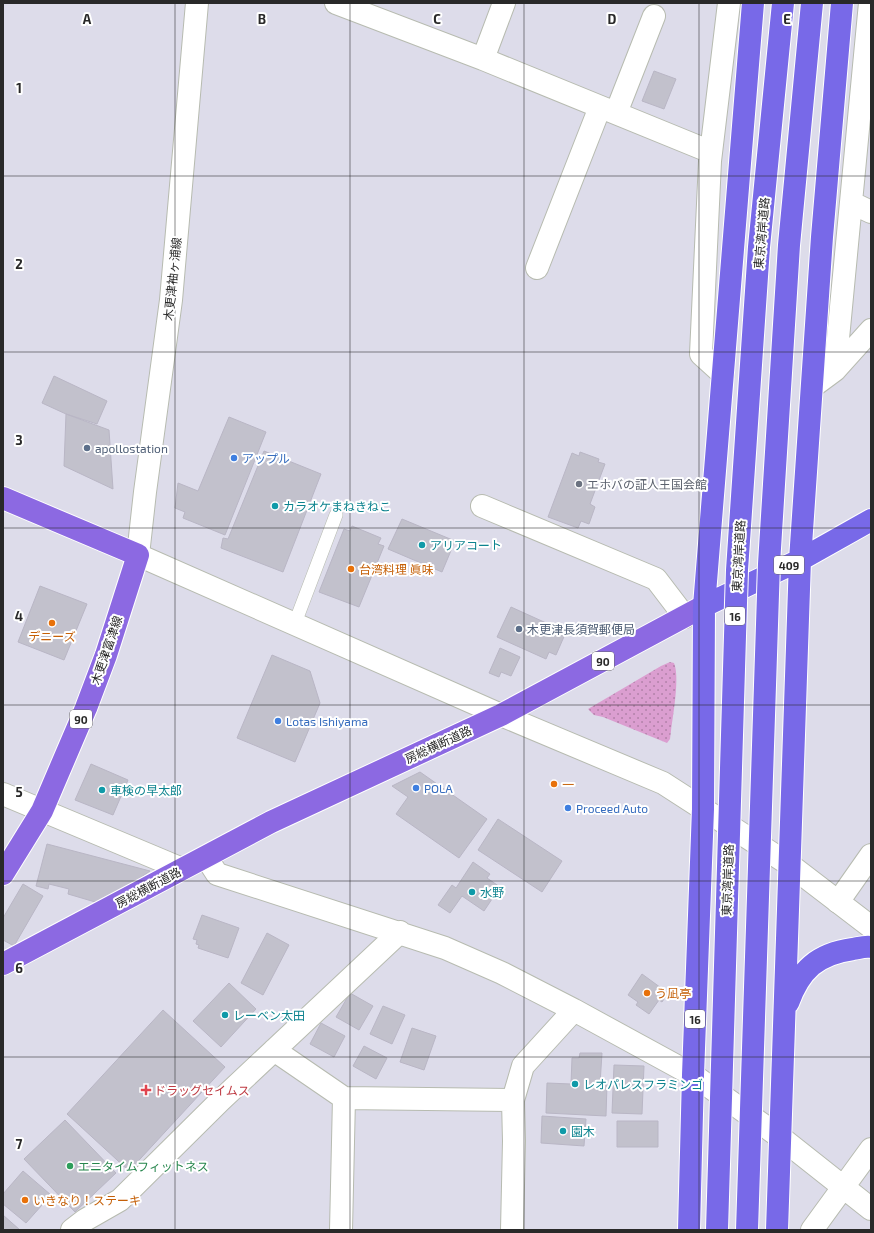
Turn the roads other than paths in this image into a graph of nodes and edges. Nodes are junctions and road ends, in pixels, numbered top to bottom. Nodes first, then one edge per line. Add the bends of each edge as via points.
1 (197, 3) edge
2 (336, 3) edge
3 (504, 3) edge
4 (729, 3) edge
5 (753, 3) edge
6 (783, 3) edge
7 (812, 3) edge
8 (842, 3) edge
9 (870, 3) edge
10 (654, 16) dead end
11 (483, 59) junction
12 (608, 110) junction
13 (711, 152) junction
14 (852, 203) junction
15 (871, 212) edge
16 (537, 268) dead end
17 (871, 330) edge
18 (835, 370) junction
19 (723, 374) junction
20 (812, 386) junction
21 (3, 498) edge
22 (482, 506) dead end
23 (336, 515) dead end
24 (871, 520) edge
25 (138, 555) junction
26 (800, 560) junction
27 (704, 606) junction
28 (685, 617) junction
29 (294, 624) junction
30 (501, 715) junction
31 (3, 794) edge
32 (703, 808) junction
33 (42, 811) junction
34 (871, 855) edge
35 (206, 857) junction
36 (790, 865) junction
37 (182, 869) junction
38 (3, 874) edge
39 (838, 902) junction
40 (871, 927) edge
41 (400, 932) junction
42 (871, 947) edge
43 (3, 964) edge
44 (574, 1010) junction
45 (784, 1015) junction
46 (274, 1050) junction
47 (693, 1075) junction
48 (344, 1098) junction
49 (513, 1100) junction
50 (780, 1137) junction
51 (871, 1149) edge
52 (842, 1187) junction
53 (871, 1209) edge
54 (72, 1230) edge
55 (341, 1230) edge
56 (512, 1230) edge
57 (689, 1230) edge
58 (717, 1230) edge
59 (747, 1230) edge
60 (777, 1230) edge
61 (812, 1230) edge

1 - 25 street, 木更津袖ヶ浦線 via 171,300
2 - 11 street
3 - 11 street
4 - 13 street
5 - 19 highway, 16
6 - 58 highway, 東京湾岸道路 / 16, bridge via 759,247 737,570
7 - 59 highway, bridge via 789,245 769,564
8 - 20 highway
9 - 14 street
10 - 12 street
11 - 12 street
12 - 13 street
12 - 16 street
13 - 19 street via 701,354
14 - 15 street
14 - 18 street
17 - 18 street
18 - 20 street
19 - 27 highway, 16
20 - 26 highway
21 - 25 main road
22 - 28 street via 656,579
23 - 29 lane
24 - 26 highway, 房総横断道路 / 409
25 - 29 street
25 - 33 main road, 木更津富津線 / 90 via 106,655
26 - 27 highway, 房総横断道路 / 409
26 - 36 highway
27 - 28 main road, 房総横断道路 / 90
27 - 32 highway, 16
28 - 30 main road, 房総横断道路 / 90
29 - 30 street
30 - 32 street via 663,783
30 - 35 main road, 房総横断道路 / 90 via 271,822
31 - 33 street
32 - 36 street
32 - 47 highway, 16
33 - 37 street
33 - 38 main road, 木更津富津線 / 90
34 - 39 street
35 - 37 main road, 房総横断道路 / 90
35 - 41 street via 217,874
36 - 39 street
36 - 45 highway
37 - 43 main road, 房総横断道路 / 90
39 - 40 street
41 - 44 street via 489,967
41 - 46 street
42 - 45 highway via 844,950 821,958 804,972 792,991
44 - 47 street
44 - 49 street via 523,1066
45 - 50 highway
46 - 48 street
46 - 54 street via 120,1200
47 - 50 street
47 - 57 highway, 16
48 - 49 street
48 - 55 street
49 - 56 street
50 - 52 street
50 - 60 highway
51 - 52 street
52 - 53 street
52 - 61 street

